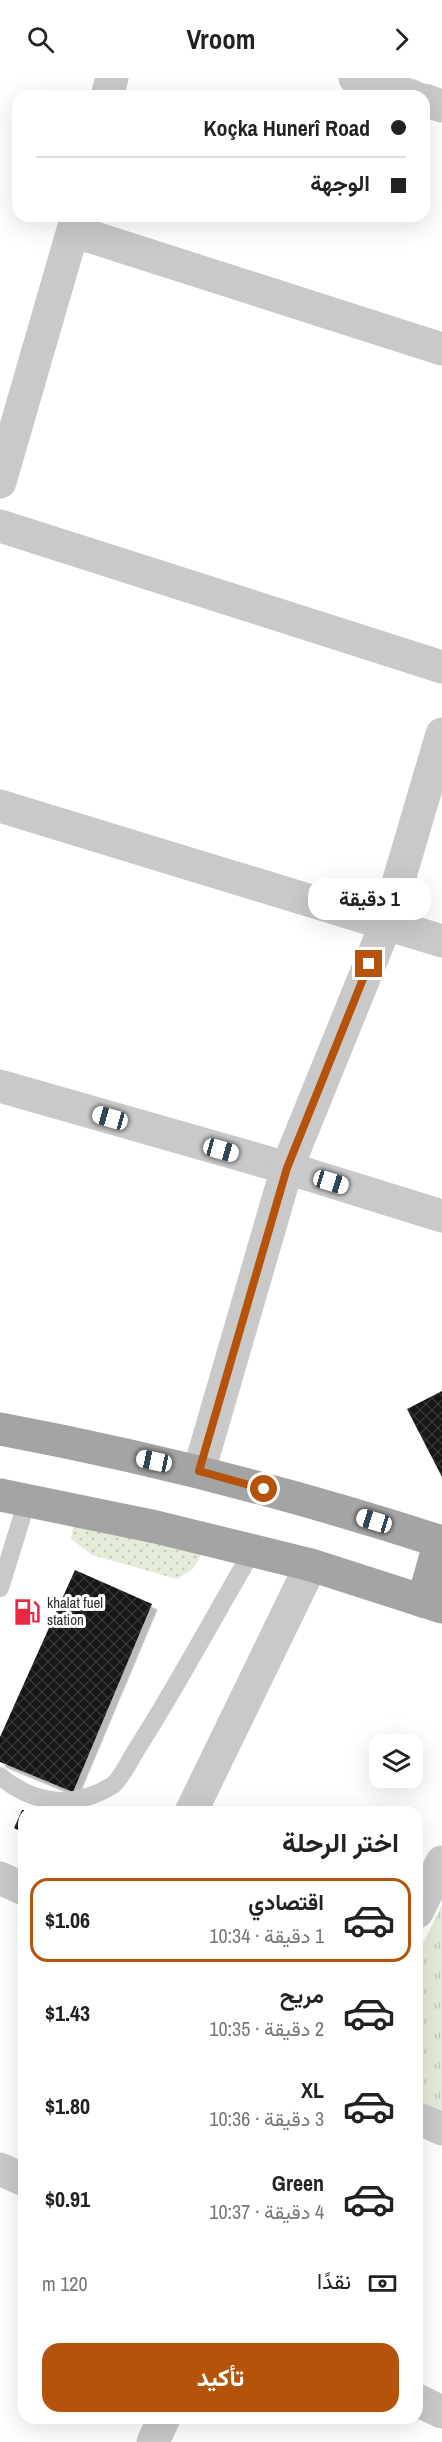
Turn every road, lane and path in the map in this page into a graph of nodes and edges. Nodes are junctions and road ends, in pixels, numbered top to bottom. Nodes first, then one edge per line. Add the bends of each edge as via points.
1 (356, 78) edge
2 (404, 90) edge
3 (75, 224) edge
4 (442, 349) edge
5 (0, 482) edge
6 (0, 526) edge
7 (442, 667) edge
8 (442, 734) edge
9 (0, 807) edge
10 (386, 924) junction
11 (442, 941) edge
12 (0, 1086) edge
13 (287, 1168) junction
14 (442, 1216) edge
15 (0, 1429) edge
16 (199, 1471) junction
17 (14, 1498) edge
18 (441, 1542) edge
19 (253, 1550) junction
20 (311, 1565) junction
21 (0, 1588) edge
22 (433, 1604) edge
23 (0, 1776) edge
24 (194, 1806) edge
25 (442, 1862) edge
26 (0, 1878) edge
27 (18, 1886) edge
28 (423, 1900) edge
29 (423, 2121) edge
30 (442, 2129) edge
31 (0, 2169) edge
32 (18, 2177) edge
33 (423, 2403) edge
34 (442, 2412) edge
35 (161, 2424) edge
36 (153, 2442) edge

1 - 2 street
3 - 4 street
3 - 5 street
6 - 7 street
8 - 10 street
9 - 10 street
10 - 11 street
10 - 13 street
12 - 13 street
13 - 14 street
13 - 16 street
15 - 16 main road
16 - 18 main road
17 - 19 main road
17 - 21 lane
18 - 22 main road
19 - 20 main road
19 - 23 lane via 174,1691 115,1784 75,1801 47,1801 12,1786
20 - 22 main road
20 - 24 street
25 - 28 street
26 - 27 street
29 - 30 street
31 - 32 street
33 - 34 street
35 - 36 street

